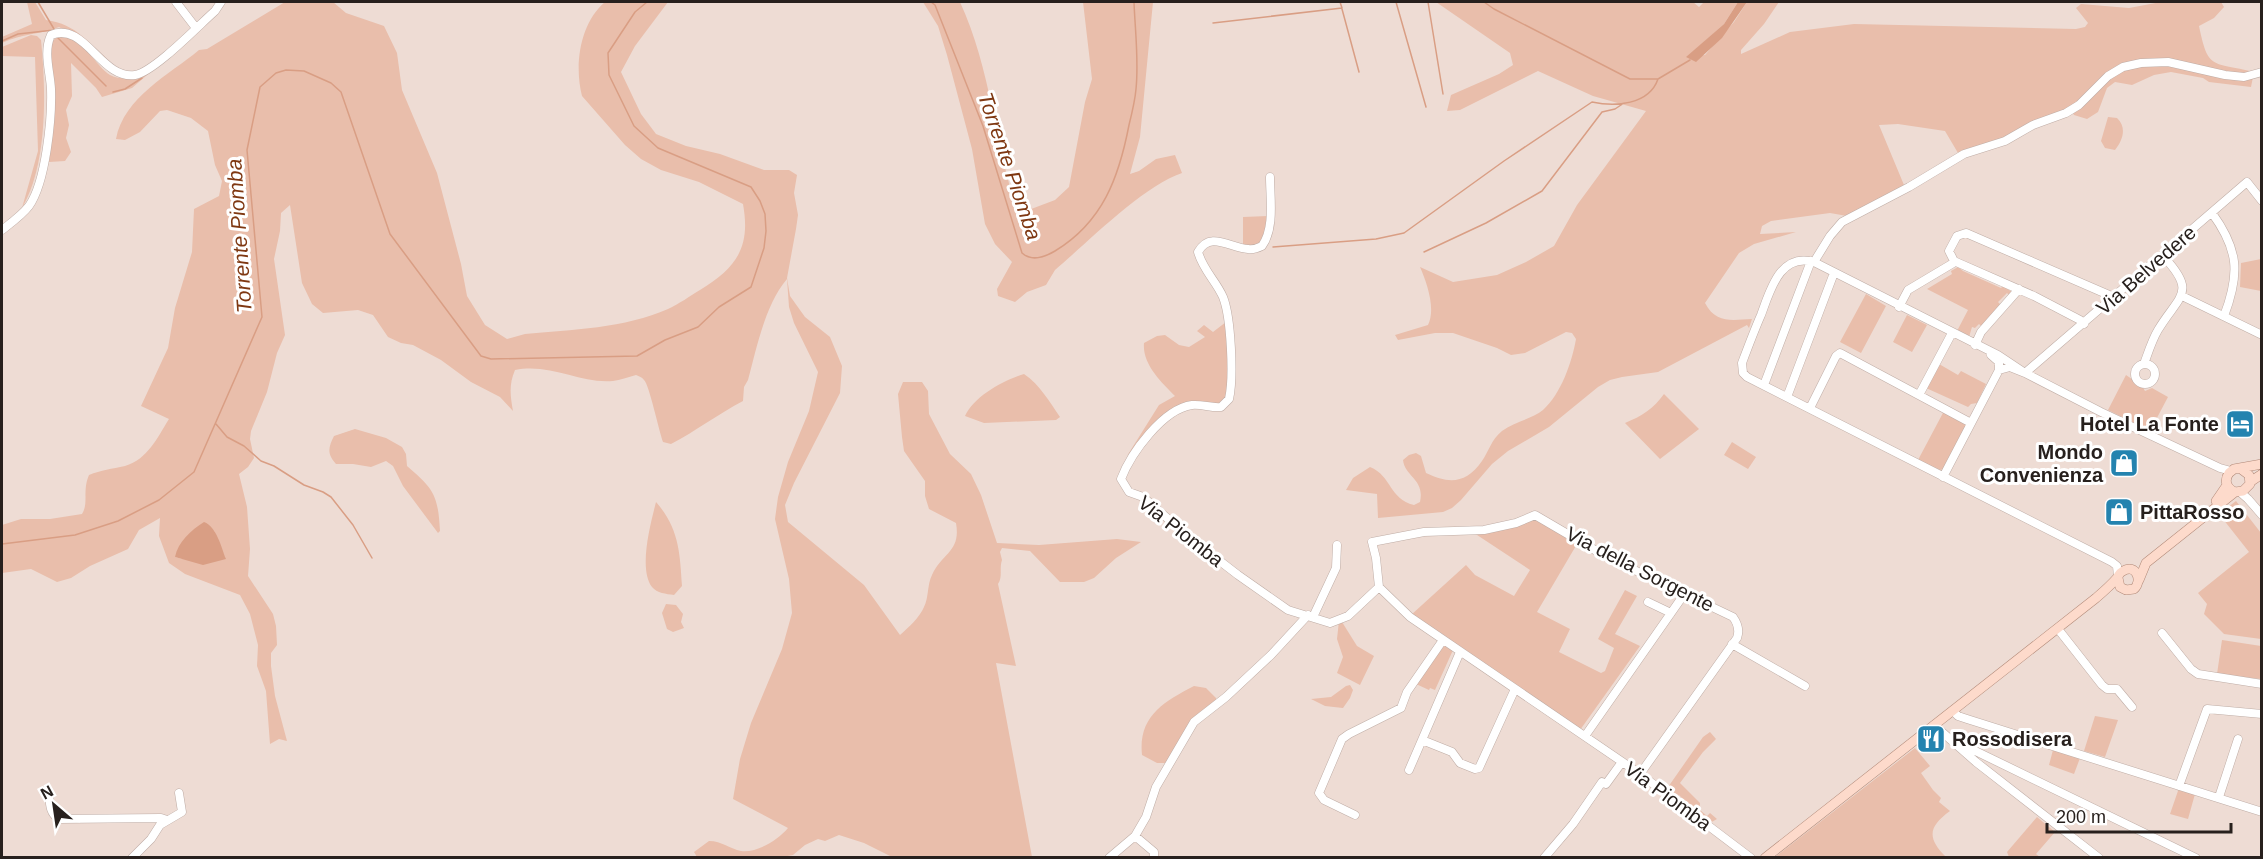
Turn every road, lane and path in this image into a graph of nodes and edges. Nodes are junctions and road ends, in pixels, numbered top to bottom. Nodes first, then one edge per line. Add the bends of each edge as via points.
1 (176, 2) edge
2 (221, 2) edge
3 (196, 28) junction
4 (2262, 72) edge
5 (1270, 177) dead end
6 (2262, 201) edge
7 (2212, 213) junction
8 (2, 230) edge
9 (2163, 255) junction
10 (1813, 262) junction
11 (1956, 262) junction
12 (1834, 273) junction
13 (2019, 289) junction
14 (2182, 296) junction
15 (2113, 298) junction
16 (1899, 307) junction
17 (2224, 316) junction
18 (2084, 324) junction
19 (1952, 333) junction
20 (2262, 335) edge
21 (1975, 345) junction
22 (1985, 350) junction
23 (2144, 364) dead end
24 (1999, 370) junction
25 (2025, 373) junction
26 (1764, 385) junction
27 (1919, 395) junction
28 (1788, 397) junction
29 (1810, 408) junction
30 (1971, 423) junction
31 (2262, 464) edge
32 (2241, 469) junction
33 (2231, 471) junction
34 (2262, 474) edge
35 (1943, 477) junction
36 (2241, 490) junction
37 (2262, 515) edge
38 (1337, 545) dead end
39 (2130, 569) junction
40 (2118, 577) junction
41 (2139, 580) junction
42 (1379, 587) junction
43 (2122, 589) junction
44 (1685, 593) junction
45 (2096, 598) junction
46 (1648, 602) dead end
47 (1671, 613) junction
48 (1310, 616) junction
49 (2058, 628) junction
50 (2162, 633) dead end
51 (1443, 640) junction
52 (1732, 644) junction
53 (1460, 652) junction
54 (2262, 684) edge
55 (1805, 686) dead end
56 (1515, 689) junction
57 (2132, 707) dead end
58 (1953, 711) junction
59 (2262, 714) edge
60 (1934, 725) junction
61 (1585, 736) junction
62 (2238, 739) dead end
63 (1422, 740) junction
64 (1972, 754) junction
65 (1622, 762) junction
66 (2002, 763) junction
67 (1409, 770) dead end
68 (1640, 774) junction
69 (1997, 779) junction
70 (2179, 786) junction
71 (49, 793) dead end
72 (179, 793) dead end
73 (2219, 797) junction
74 (2262, 812) edge
75 (1355, 815) dead end
76 (167, 820) junction
77 (1135, 836) junction
78 (1548, 856) edge
79 (132, 858) edge
80 (1108, 858) edge
81 (1154, 858) edge
82 (1750, 858) edge
83 (1765, 858) edge
84 (2099, 858) edge
85 (2196, 858) edge

1 - 3 street
2 - 3 street
3 - 8 street via 150,69 135,75 120,74 68,33 51,35 47,43 51,91 46,160 31,204
4 - 10 street via 2225,75 2168,62 2123,67 2066,113 2005,141 1964,154 1842,222
5 - 48 street, Via Piomba via 1270,229 1262,246 1250,250 1210,241 1198,252 1201,264 1223,298 1229,326 1229,399 1221,406 1194,405 1171,413 1136,452 1121,479 1129,492 1143,497 1238,576 1288,610
6 - 7 street, Via Belvedere via 2247,182
7 - 9 street, Via Belvedere
7 - 17 street via 2227,236 2236,266
9 - 14 street via 2182,282
9 - 15 street, Via Belvedere
10 - 12 street
10 - 26 street
10 - 26 street via 1799,260 1777,277 1742,363 1743,373
11 - 13 street
11 - 15 street via 1949,251 1957,236 1966,233
11 - 16 street via 1908,290
12 - 16 street
12 - 28 street
13 - 18 street
13 - 21 street via 1981,332
14 - 17 street
14 - 23 street via 2157,331
15 - 18 street, Via Belvedere
16 - 19 street
17 - 20 street
18 - 25 street, Via Belvedere
19 - 21 street
19 - 27 street
21 - 22 street
22 - 24 street via 1999,362
22 - 25 street
24 - 25 street via 2010,367
24 - 30 street
25 - 33 street
26 - 28 street
27 - 29 street via 1840,353
27 - 30 street
28 - 29 street
29 - 35 street
30 - 35 street
31 - 32 main road
32 - 33 main road
32 - 36 main road via 2247,473
33 - 36 main road via 2226,477
34 - 36 main road
35 - 40 street via 2112,562 2117,566
36 - 37 street
36 - 39 main road via 2216,501
36 - 41 main road via 2146,562
38 - 48 street via 1336,568
39 - 40 main road
39 - 41 main road
40 - 43 main road
40 - 45 main road
41 - 43 main road via 2133,589
42 - 44 street, Via della Sorgente via 1372,542 1424,532 1484,530 1535,515 1605,556
42 - 48 street, Via Piomba via 1348,616 1330,623
42 - 51 street, Via Piomba via 1410,617
43 - 45 main road
44 - 47 street
44 - 52 street, Via della Sorgente via 1734,617 1739,632
45 - 49 main road
46 - 47 street
47 - 61 street
48 - 77 street via 1226,697 1194,722 1156,787
49 - 57 street via 2102,685 2117,689
49 - 58 main road
50 - 54 street via 2198,674
51 - 53 street, Via Piomba
51 - 75 street via 1407,692 1401,708 1342,739 1319,793 1324,800
52 - 55 street
52 - 68 street
53 - 56 street, Via Piomba
53 - 63 street
56 - 61 street, Via Piomba
56 - 63 street via 1479,768 1460,763 1452,752
58 - 60 main road
58 - 70 street via 1962,718
59 - 70 street via 2207,709
60 - 64 street
60 - 83 main road
61 - 65 street, Via Piomba
62 - 73 street
63 - 67 street
64 - 66 street
64 - 69 street
65 - 68 street, Via Piomba
65 - 78 street via 1606,784 1602,782
66 - 69 street
66 - 85 street
68 - 82 street, Via Piomba
69 - 84 street
70 - 73 street
71 - 76 street via 50,808 59,819
72 - 76 street via 182,812
73 - 74 street
76 - 79 street
77 - 80 street
77 - 81 street via 1152,849

